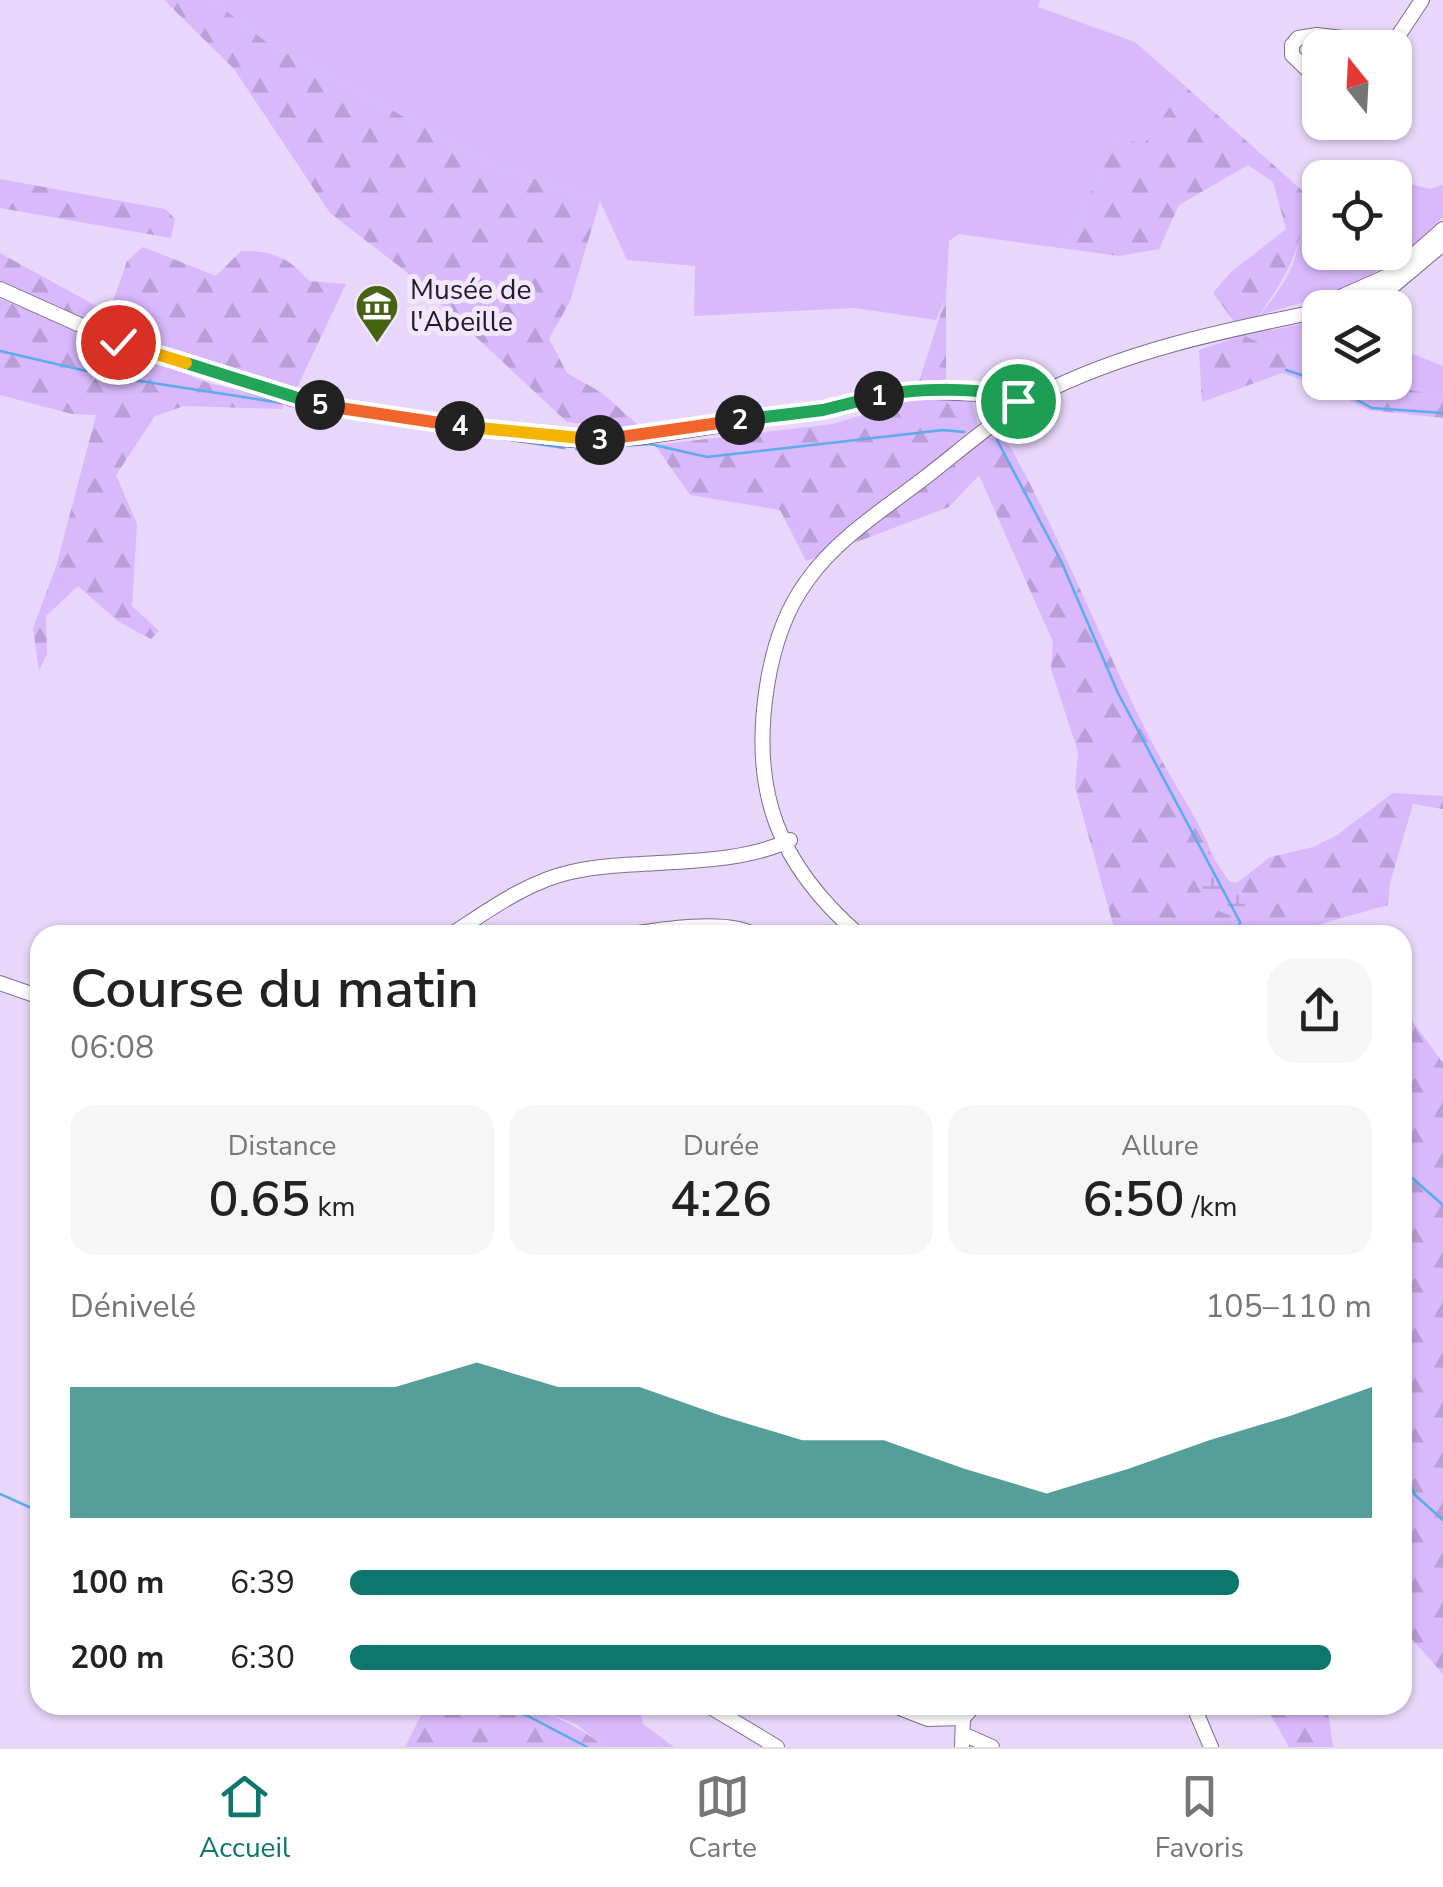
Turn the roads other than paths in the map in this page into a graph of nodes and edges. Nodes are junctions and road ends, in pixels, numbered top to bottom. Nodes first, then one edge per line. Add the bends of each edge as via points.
1 (1422, 0) edge
2 (1402, 30) edge
3 (1302, 38) edge
4 (1302, 65) edge
5 (1443, 229) edge
6 (1443, 244) edge
7 (0, 288) edge
8 (1389, 290) edge
9 (1302, 314) edge
10 (1291, 316) junction
11 (1020, 406) junction
12 (787, 842) junction
13 (468, 925) edge
14 (852, 925) edge
15 (0, 983) edge
16 (30, 994) edge
17 (724, 1715) edge
18 (918, 1715) edge
19 (966, 1715) edge
20 (1197, 1715) edge
21 (963, 1718) junction
22 (964, 1741) edge
23 (1207, 1743) edge
24 (777, 1747) edge
25 (992, 1747) edge

1 - 2 street
3 - 4 street via 1292,55
5 - 10 street via 1392,274
6 - 8 street
7 - 11 street via 118,342 292,399 571,440 637,438 910,391 1004,395
9 - 10 street
10 - 11 street via 1164,348
11 - 12 street via 859,529 808,578 787,614 770,667 762,746
12 - 13 street via 560,874
12 - 14 street
15 - 16 street
17 - 24 street
18 - 21 street
19 - 21 street
20 - 23 street
21 - 22 street
22 - 25 street

